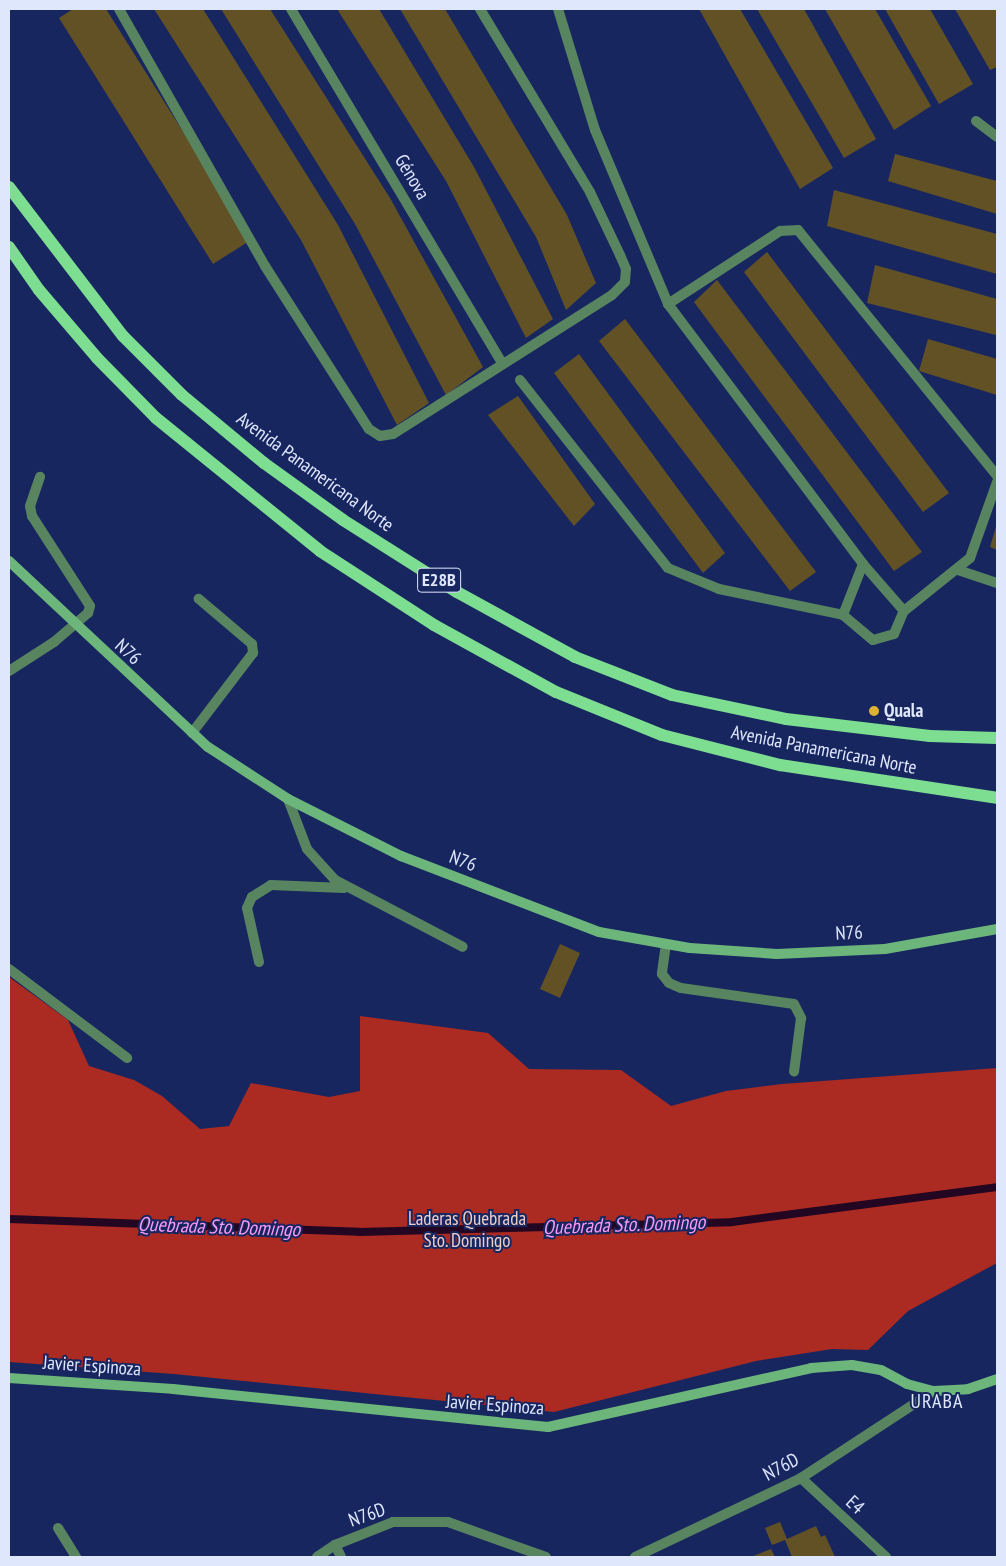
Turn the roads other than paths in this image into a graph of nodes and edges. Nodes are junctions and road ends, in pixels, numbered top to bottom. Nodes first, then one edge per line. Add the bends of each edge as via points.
1 (119, 9) edge
2 (291, 9) edge
3 (480, 9) edge
4 (558, 9) edge
5 (976, 121) dead end
6 (997, 137) edge
7 (9, 187) edge
8 (9, 247) edge
9 (668, 303) junction
10 (503, 364) junction
11 (520, 380) dead end
12 (997, 476) edge
13 (40, 477) dead end
14 (997, 482) edge
15 (9, 561) edge
16 (863, 564) junction
17 (958, 570) junction
18 (997, 583) edge
19 (198, 599) dead end
20 (904, 611) junction
21 (843, 615) junction
22 (73, 625) junction
23 (9, 671) edge
24 (192, 733) junction
25 (997, 738) edge
26 (997, 798) edge
27 (288, 799) junction
28 (345, 888) junction
29 (997, 929) edge
30 (666, 944) junction
31 (463, 947) dead end
32 (259, 962) dead end
33 (9, 968) edge
34 (128, 1058) dead end
35 (794, 1072) dead end
36 (9, 1378) edge
37 (997, 1379) edge
38 (934, 1391) junction
39 (801, 1478) junction
40 (58, 1528) dead end
41 (335, 1545) junction
42 (76, 1557) edge
43 (317, 1557) edge
44 (341, 1557) edge
45 (546, 1557) edge
46 (635, 1557) edge
47 (886, 1557) edge

1 - 10 street via 265,266 369,429 380,436 393,434
2 - 10 street, Génova
3 - 10 street via 590,192 626,269 625,282 612,295
4 - 9 street via 594,130
5 - 6 street
7 - 25 main road, Avenida Panamericana Norte / E28B via 123,336 182,394 264,463 342,520 457,592 575,657 672,695 786,719 930,736
8 - 26 main road, Avenida Panamericana Norte / E28B via 39,290 97,358 156,418 320,551 434,625 556,692 662,735 780,765
9 - 12 street via 780,230 798,230
9 - 16 street
11 - 21 street via 668,568 719,589
13 - 22 street via 32,500 32,516 90,606
14 - 17 street via 970,558
15 - 22 street, N76
16 - 20 street
16 - 21 street
17 - 18 street
17 - 20 street
19 - 24 street via 252,644 253,653
20 - 21 street via 902,624 894,634 880,640 861,634
22 - 23 street
22 - 24 street, N76
24 - 27 street, N76
27 - 28 street via 307,849
27 - 30 street, N76 via 401,856 599,932
28 - 31 street
28 - 32 street via 271,885 252,898 247,908
29 - 30 street, N76 via 885,949 777,954
30 - 35 street via 662,974 669,983 681,988 794,1004 801,1018
33 - 34 street
36 - 38 street, Javier Espinoza via 172,1389 532,1427 581,1422 811,1368 852,1365 881,1370 907,1384
37 - 38 street, Javier Espinoza via 968,1389
38 - 39 street, N76D
39 - 46 street, N76D
39 - 47 street, E4
40 - 42 street
41 - 43 street, N76D
41 - 44 street
41 - 45 street, N76D via 393,1522 448,1522

